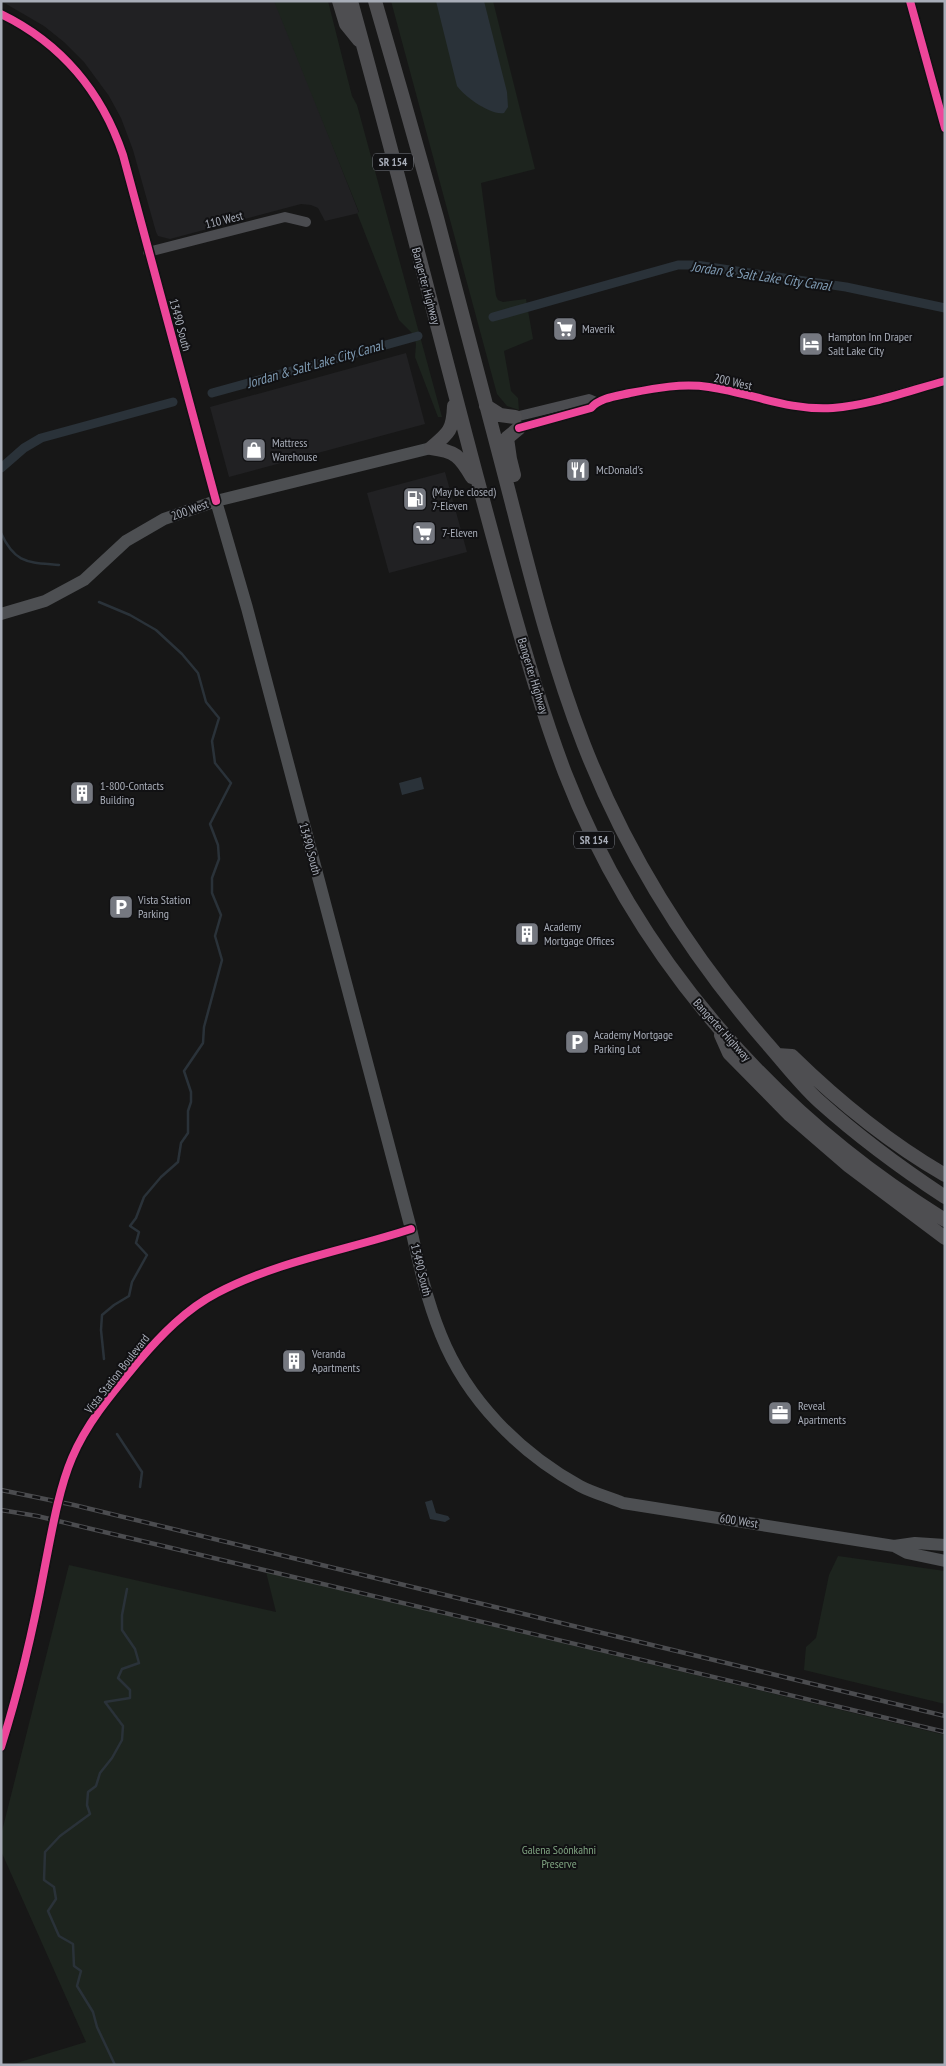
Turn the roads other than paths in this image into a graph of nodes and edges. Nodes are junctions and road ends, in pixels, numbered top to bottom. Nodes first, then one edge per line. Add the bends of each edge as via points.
1 (340, 1) edge
2 (351, 1) edge
3 (375, 1) edge
4 (384, 1) edge
5 (910, 1) edge
6 (1, 14) edge
7 (362, 44) junction
8 (945, 128) edge
9 (438, 221) junction
10 (306, 222) dead end
11 (148, 252) junction
12 (945, 381) edge
13 (455, 393) junction
14 (486, 406) junction
15 (517, 423) junction
16 (431, 448) junction
17 (480, 490) junction
18 (216, 501) junction
19 (519, 528) junction
20 (1, 614) edge
21 (716, 1026) junction
22 (778, 1055) junction
23 (945, 1175) edge
24 (945, 1197) edge
25 (945, 1220) edge
26 (411, 1229) junction
27 (945, 1238) edge
28 (586, 1488) joint
29 (894, 1546) junction
30 (945, 1546) edge
31 (945, 1561) edge
32 (1, 1709) edge
33 (12, 1712) junction
34 (1, 1748) edge

1 - 7 highway via 346,24
2 - 7 highway, Bangerter Highway / SR 154
3 - 9 highway, Bangerter Highway / SR 154
4 - 9 highway via 440,201
5 - 8 street
6 - 11 street, 13490 South via 42,38 76,70 93,92 108,117 123,155
7 - 13 highway, Bangerter Highway / SR 154
9 - 14 highway, Bangerter Highway / SR 154
10 - 11 street, 110 West via 285,217
11 - 18 street, 13490 South
12 - 15 street, 200 West via 861,404 833,408 774,403 710,387 683,386 630,393 596,402 591,408
13 - 16 highway via 452,427
13 - 17 highway, Bangerter Highway / SR 154
14 - 15 highway
14 - 19 highway, Bangerter Highway / SR 154
15 - 19 highway via 508,438 524,515
16 - 17 highway via 458,455
16 - 18 main road, 200 West
17 - 21 highway, Bangerter Highway / SR 154 via 543,712 580,808 634,913 670,968
18 - 20 main road, 200 West via 154,524 126,541 84,580 45,601
18 - 26 main road, 13490 South
19 - 22 highway, Bangerter Highway / SR 154 via 568,701 615,817 667,913 706,969
21 - 25 highway, Bangerter Highway / SR 154 via 821,1130 890,1185
21 - 27 highway via 729,1053 790,1115 849,1166
22 - 23 highway via 792,1056 874,1129
22 - 24 highway, Bangerter Highway / SR 154 via 817,1099 847,1126
26 - 28 main road, 13490 South via 427,1298 458,1371 498,1423 520,1444
26 - 33 street, Vista Station Boulevard via 276,1268 216,1293 182,1316 117,1387 72,1458 51,1536
28 - 29 main road, 600 West via 623,1503
29 - 30 main road, 600 West
29 - 31 main road, 600 West via 908,1553
32 - 33 street
33 - 34 street, Vista Station Boulevard

